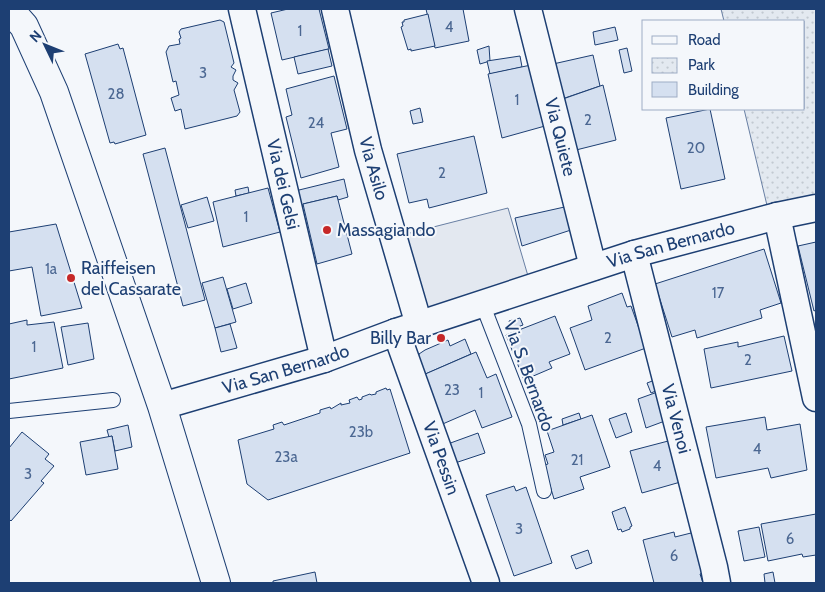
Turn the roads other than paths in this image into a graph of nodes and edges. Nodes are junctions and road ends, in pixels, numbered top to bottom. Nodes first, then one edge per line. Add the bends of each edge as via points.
1 (9, 9) edge
2 (242, 9) edge
3 (334, 9) edge
4 (528, 9) edge
5 (816, 208) edge
6 (778, 216) junction
7 (634, 254) junction
8 (593, 267) junction
9 (482, 303) junction
10 (408, 328) junction
11 (324, 359) junction
12 (816, 398) edge
13 (113, 400) dead end
14 (162, 406) junction
15 (9, 411) edge
16 (544, 491) dead end
17 (216, 583) edge
18 (486, 583) edge
19 (716, 583) edge

1 - 14 main road via 24,26 48,76
2 - 11 street, Via dei Gelsi
3 - 10 street, Via Asilo
4 - 8 street, Via Quiete
5 - 6 street, Via San Bernardo
6 - 7 street, Via San Bernardo
6 - 12 street
7 - 8 street, Via San Bernardo
7 - 19 street, Via Venoi
8 - 9 street, Via San Bernardo
9 - 10 street, Via San Bernardo
9 - 16 lane, Via S. Bernardo via 530,424
10 - 11 street, Via San Bernardo
10 - 18 street, Via Pessin
11 - 14 street, Via San Bernardo
13 - 15 lane
14 - 17 main road

